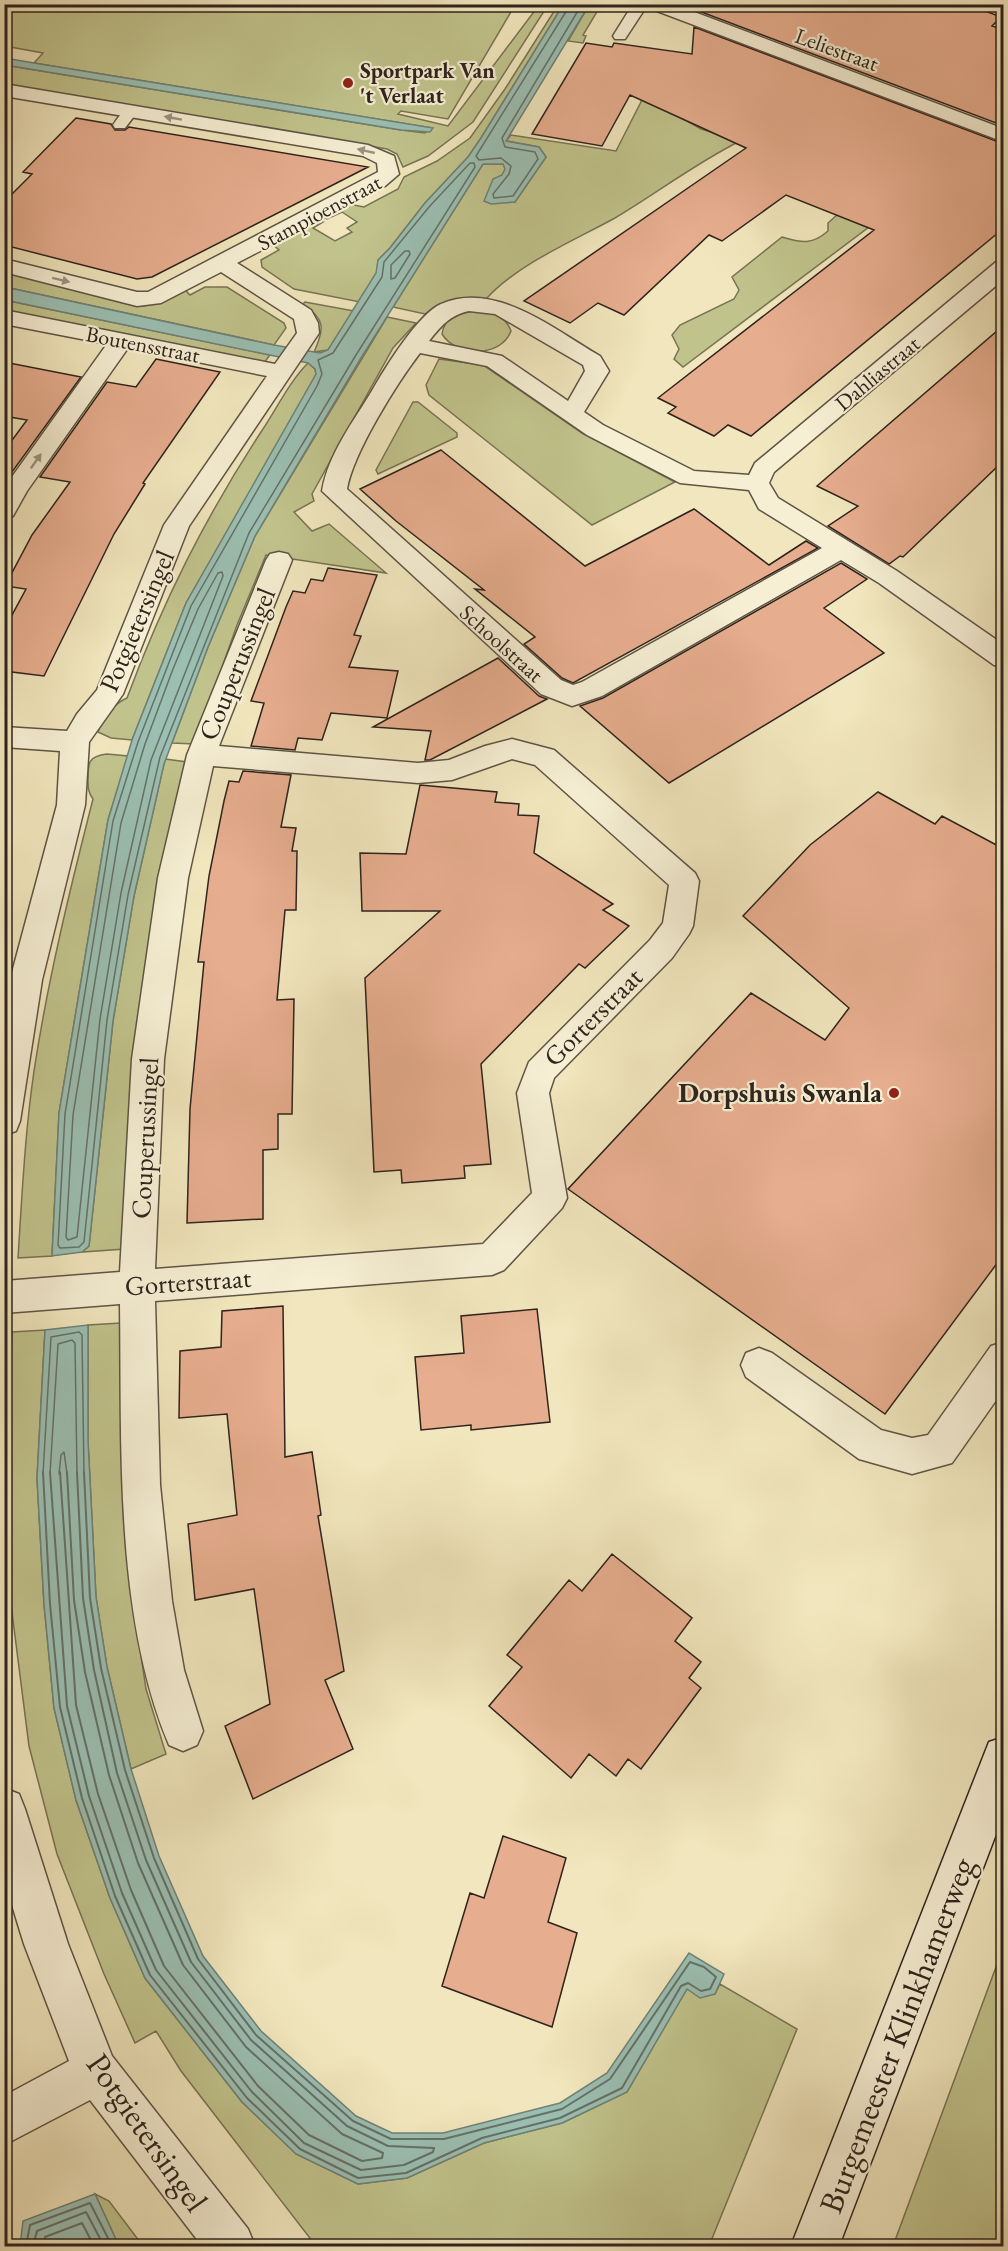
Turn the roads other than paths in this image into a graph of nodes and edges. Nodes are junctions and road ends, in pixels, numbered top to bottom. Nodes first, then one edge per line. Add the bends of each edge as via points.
1 (642, 4) edge
2 (655, 4) edge
3 (620, 36) dead end
4 (4, 90) edge
5 (1004, 136) edge
6 (222, 263) junction
7 (4, 265) edge
8 (1004, 267) edge
9 (4, 317) edge
10 (122, 340) junction
11 (414, 345) junction
12 (282, 372) junction
13 (572, 413) junction
14 (756, 483) junction
15 (4, 510) edge
16 (842, 549) junction
17 (279, 561) dead end
18 (1004, 658) edge
19 (4, 737) edge
20 (75, 742) junction
21 (201, 755) junction
22 (4, 1121) edge
23 (137, 1286) junction
24 (4, 1297) edge
25 (1004, 1358) edge
26 (759, 1365) dead end
27 (183, 1731) dead end
28 (1004, 1757) edge
29 (4, 1809) edge
30 (993, 1818) edge
31 (96, 2071) junction
32 (4, 2122) edge
33 (231, 2247) edge
34 (815, 2247) edge

1 - 3 lane
2 - 5 street, Leliestraat
6 -> 4 street, Stampioenstraat via 378,182 389,174 387,160 368,151 126,118
7 -> 6 street, Stampioenstraat via 144,299 163,294
6 - 12 street, Potgietersingel via 303,315 308,333
8 - 14 street, Dahliastraat via 764,468
9 - 10 street, Boutensstraat
10 - 12 street, Boutensstraat
15 -> 10 street
11 - 13 street via 494,361
11 - 13 street, Schoolstraat via 448,309 469,304 501,308 592,361 597,371
11 - 16 street, Schoolstraat via 345,457 336,474 334,491 551,687 572,696 592,689
12 - 20 street, Potgietersingel via 177,525 109,694
13 - 14 street via 595,430 688,478
14 - 16 street via 768,503
16 - 18 street
17 - 21 street, Couperussingel
19 - 20 street
20 - 22 street, Potgietersingel via 71,805 26,980
21 - 23 street, Couperussingel via 173,878 148,1059
21 - 23 street, Gorterstraat via 418,773 452,770 512,750 544,757 684,881 683,901 678,926 661,949 540,1071 533,1093 550,1198 492,1259
23 - 24 street, Gorterstraat
23 - 27 street, Couperussingel via 141,1485 152,1601 164,1670
25 - 26 street via 939,1450 912,1456 872,1446
28 - 30 street, Burgemeester Klinkhamerweg
29 - 31 street, Potgietersingel via 46,1944
30 - 34 street, Burgemeester Klinkhamerweg
31 - 32 street
31 - 33 street, Potgietersingel

